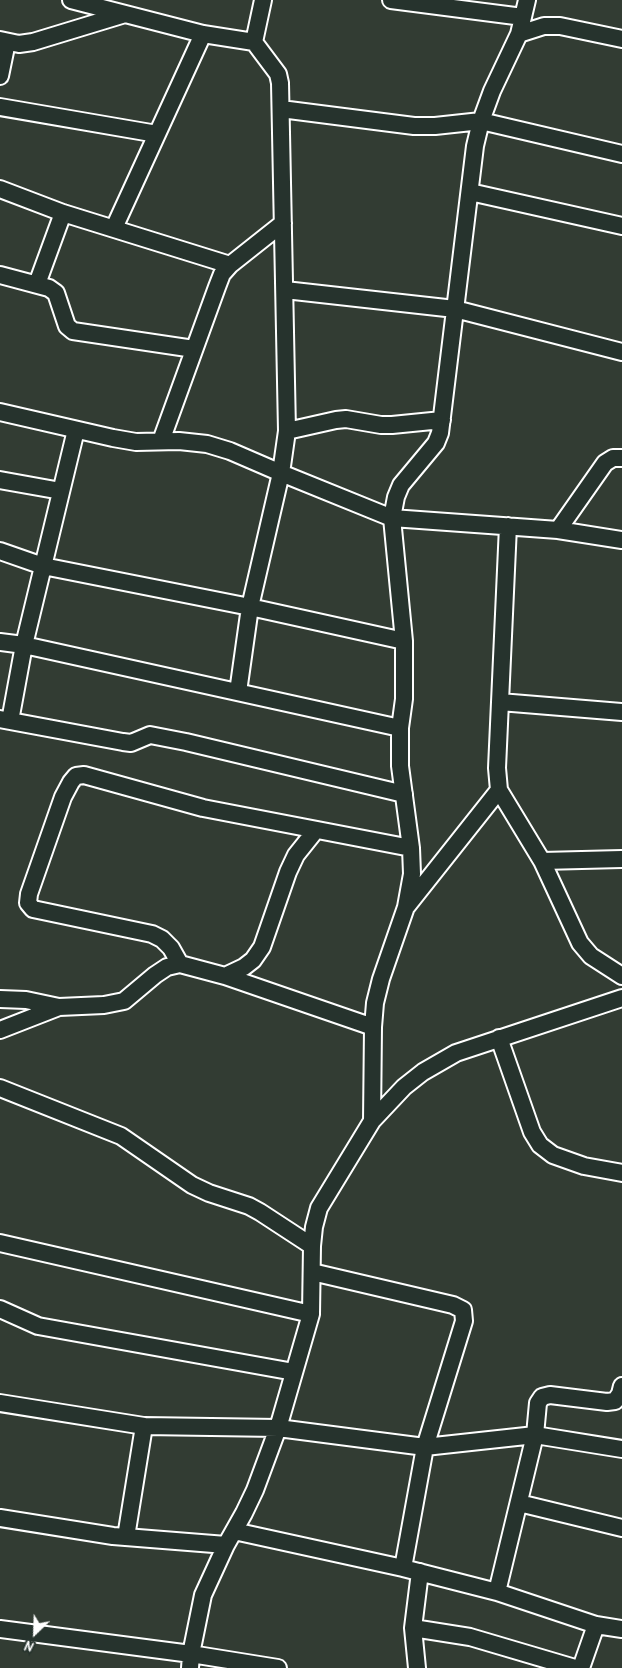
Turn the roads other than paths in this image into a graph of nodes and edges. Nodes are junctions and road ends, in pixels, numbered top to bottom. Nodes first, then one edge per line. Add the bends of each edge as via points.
1 (71, 0) edge
2 (263, 0) edge
3 (392, 0) edge
4 (527, 0) edge
5 (125, 14) junction
6 (523, 17) junction
7 (203, 34) junction
8 (519, 34) junction
9 (622, 39) edge
10 (4, 41) edge
11 (254, 42) junction
12 (0, 76) edge
13 (0, 107) edge
14 (281, 109) junction
15 (481, 121) junction
16 (157, 134) junction
17 (622, 154) edge
18 (0, 189) edge
19 (470, 192) junction
20 (63, 213) junction
21 (283, 223) junction
22 (622, 226) edge
23 (114, 228) junction
24 (230, 264) junction
25 (0, 275) edge
26 (37, 284) junction
27 (285, 290) junction
28 (455, 309) junction
29 (194, 349) junction
30 (622, 352) edge
31 (0, 412) edge
32 (442, 420) junction
33 (76, 430) junction
34 (287, 431) junction
35 (161, 441) junction
36 (622, 458) edge
37 (281, 473) junction
38 (0, 480) edge
39 (62, 492) junction
40 (392, 518) junction
41 (508, 526) junction
42 (558, 530) junction
43 (622, 540) edge
44 (0, 551) edge
45 (44, 566) junction
46 (250, 607) junction
47 (404, 641) junction
48 (0, 642) edge
49 (24, 645) junction
50 (238, 692) junction
51 (500, 702) junction
52 (622, 712) edge
53 (5, 720) edge
54 (400, 728) junction
55 (499, 790) junction
56 (404, 794) junction
57 (316, 830) junction
58 (411, 848) junction
59 (622, 859) edge
60 (542, 861) junction
61 (406, 907) junction
62 (180, 964) junction
63 (224, 976) junction
64 (622, 976) edge
65 (622, 998) edge
66 (0, 999) edge
67 (59, 1007) junction
68 (373, 1027) junction
69 (0, 1030) edge
70 (499, 1038) junction
71 (0, 1088) edge
72 (372, 1120) junction
73 (622, 1173) edge
74 (0, 1244) edge
75 (312, 1246) junction
76 (312, 1272) junction
77 (0, 1309) edge
78 (311, 1314) junction
79 (294, 1372) junction
80 (622, 1386) edge
81 (0, 1403) edge
82 (144, 1426) junction
83 (278, 1428) junction
84 (534, 1435) junction
85 (425, 1446) junction
86 (622, 1449) edge
87 (519, 1503) junction
88 (0, 1518) edge
89 (622, 1528) edge
90 (126, 1537) junction
91 (230, 1538) junction
92 (403, 1568) junction
93 (420, 1572) junction
94 (497, 1592) junction
95 (596, 1625) junction
96 (0, 1628) edge
97 (413, 1628) junction
98 (622, 1629) edge
99 (190, 1661) edge
100 (538, 1663) edge
101 (278, 1668) edge
102 (417, 1668) edge
103 (575, 1668) edge
104 (581, 1668) edge

1 - 5 street
2 - 11 street
3 - 6 street
4 - 6 street
5 - 7 street
5 - 10 street via 33,42
6 - 8 street
7 - 11 street
7 - 16 street
8 - 9 street via 544,26 560,26
8 - 15 street
10 - 12 street
11 - 14 street via 278,74
13 - 16 street
14 - 15 street via 414,126
14 - 21 street
15 - 17 street
15 - 19 street
16 - 23 street
18 - 20 street
19 - 22 street
19 - 28 street
20 - 23 street
20 - 26 street
21 - 24 street
21 - 27 street
23 - 24 street
24 - 29 street via 217,287
25 - 26 street
26 - 29 street via 56,293 67,326 73,331
27 - 28 street
27 - 34 street
28 - 30 street
28 - 32 street
29 - 35 street
31 - 33 street
32 - 34 street via 392,426 346,419
32 - 40 street via 436,443 401,485
33 - 35 street via 136,442
33 - 39 street
34 - 37 street
35 - 37 street via 206,444 230,450
36 - 42 street via 613,458 605,463
37 - 40 street
37 - 46 street
38 - 39 street
39 - 45 street
40 - 41 street
40 - 47 street
41 - 42 street
41 - 51 street
42 - 43 street
44 - 45 street
45 - 46 street
45 - 49 street
46 - 47 street
46 - 50 street
47 - 54 street via 404,699
48 - 49 street
49 - 50 street
49 - 53 street
50 - 54 street
51 - 52 street
51 - 55 street
53 - 56 street via 131,743 150,735
54 - 56 street
55 - 60 street
55 - 61 street
56 - 58 street
57 - 58 street
57 - 62 street via 203,808 76,776 63,797 28,904 33,909 152,934 172,948
57 - 63 street via 296,855 288,872 258,954 244,967
58 - 61 street via 412,874
59 - 60 street
60 - 64 street via 580,943 592,956
61 - 68 street via 381,979
62 - 63 street
62 - 67 street via 167,967 124,1001
63 - 68 street
65 - 70 street
66 - 67 street via 26,1000
67 - 69 street
68 - 72 street
70 - 72 street via 456,1053 423,1072
70 - 73 street via 532,1132 540,1144 553,1155 584,1166
71 - 75 street via 121,1136 192,1185 249,1206
72 - 75 street via 319,1208
74 - 78 street
75 - 76 street
76 - 78 street
76 - 85 street via 453,1305 462,1310 464,1320
77 - 79 street via 38,1326
78 - 79 street
79 - 83 street
80 - 84 street via 615,1401 542,1397 538,1403
81 - 82 street
82 - 83 street
82 - 90 street
83 - 85 street
83 - 91 street via 251,1498
84 - 85 street
84 - 86 street
84 - 87 street
85 - 92 street
87 - 89 street
87 - 94 street
88 - 90 street
90 - 91 street
91 - 92 street
91 - 99 street via 203,1595
92 - 93 street
93 - 94 street
93 - 97 street
94 - 95 street
95 - 98 street
95 - 104 street
96 - 99 street
97 - 100 street via 470,1637
97 - 102 street
99 - 101 street
100 - 103 street

